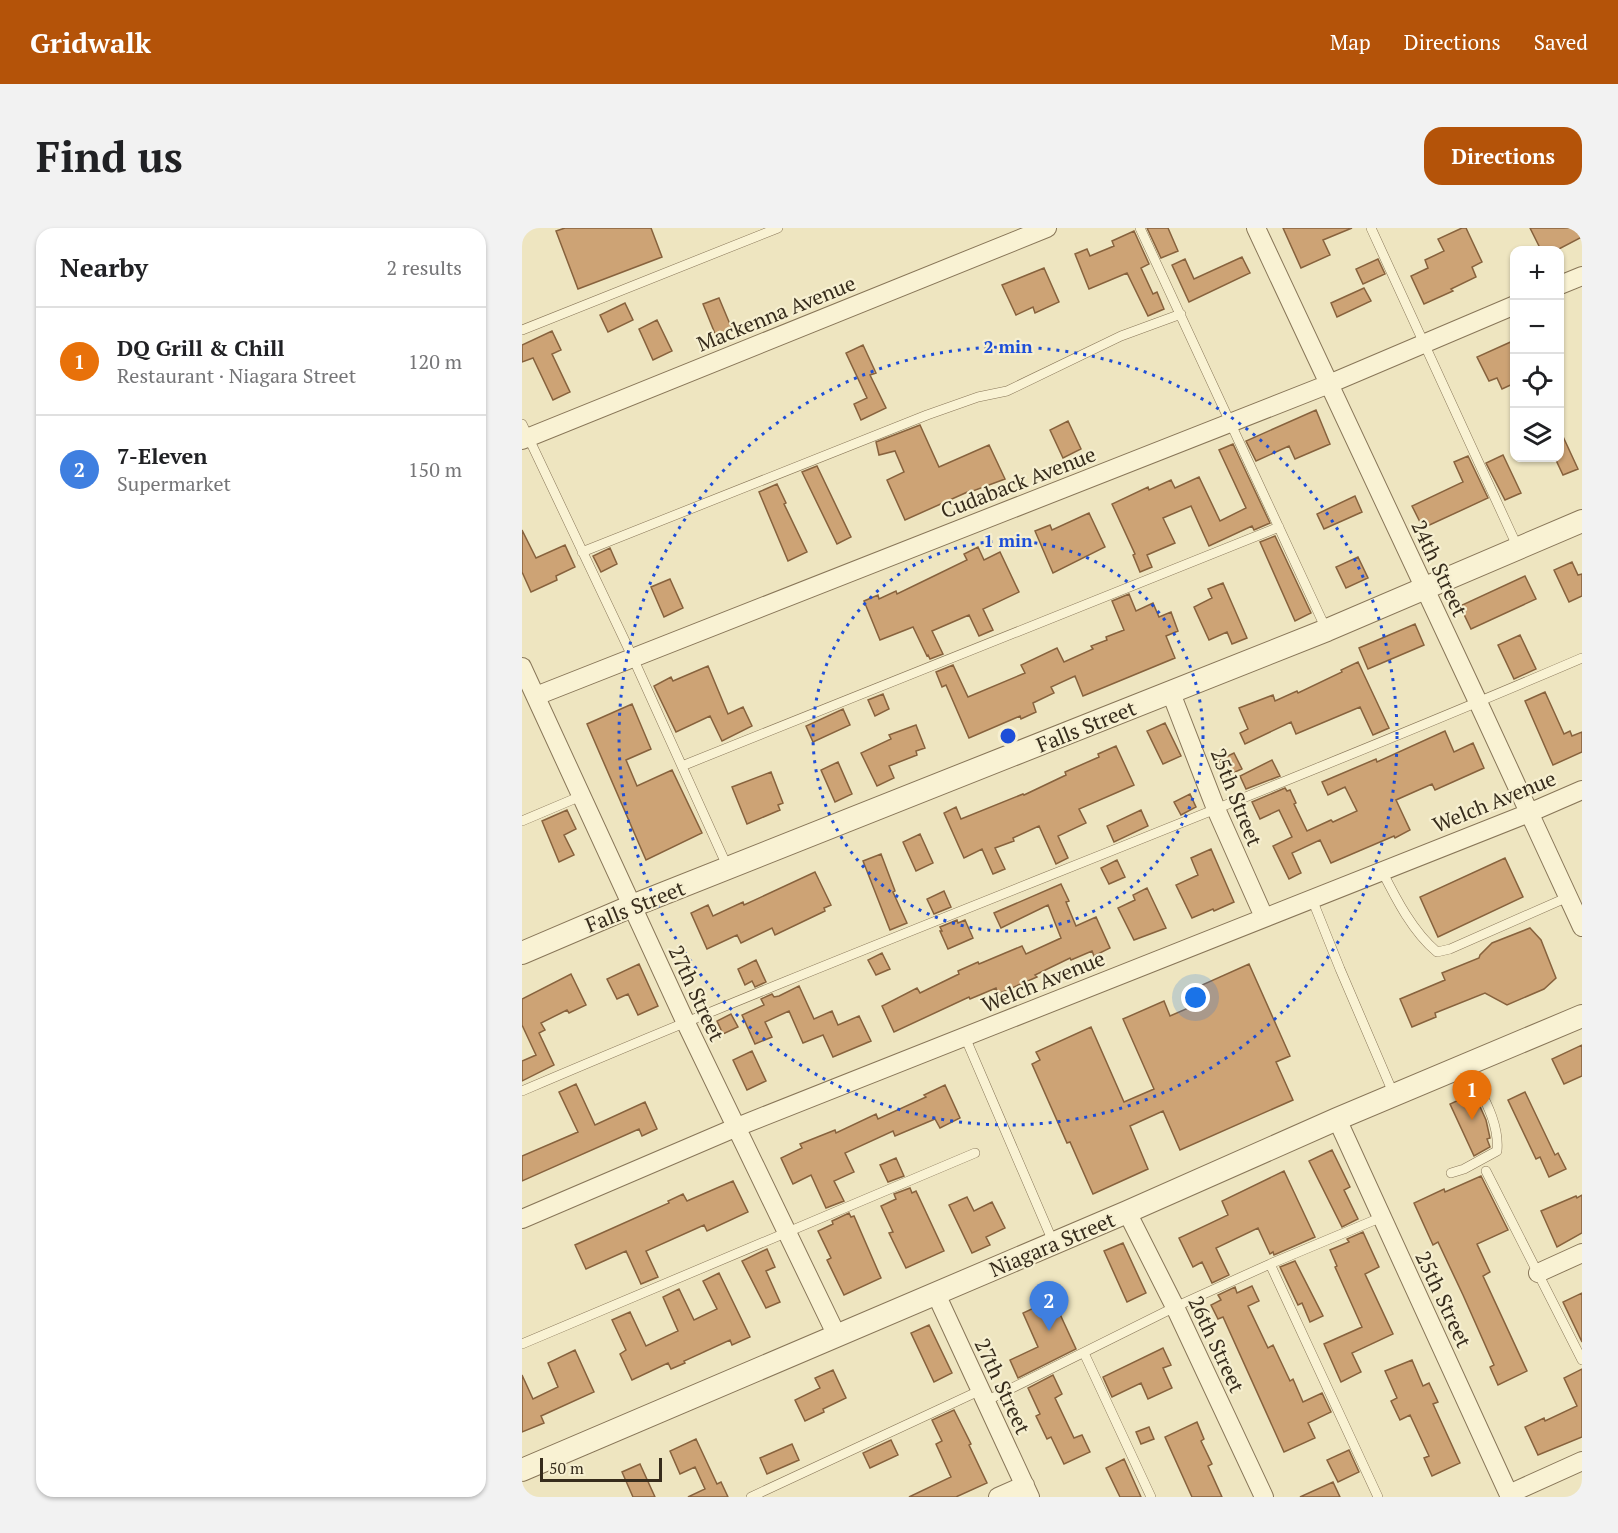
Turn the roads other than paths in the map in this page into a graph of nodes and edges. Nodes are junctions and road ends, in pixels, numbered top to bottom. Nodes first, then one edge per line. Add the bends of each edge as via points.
1 (778, 228) edge
2 (1047, 228) edge
3 (1140, 228) edge
4 (1256, 228) edge
5 (1374, 229) edge
6 (1582, 276) edge
7 (1564, 283) edge
8 (1510, 306) edge
9 (1180, 314) junction
10 (522, 330) edge
11 (1424, 344) junction
12 (1329, 384) junction
13 (1232, 423) junction
14 (524, 434) edge
15 (1582, 521) edge
16 (1279, 527) junction
17 (1518, 549) junction
18 (582, 552) junction
19 (1425, 589) junction
20 (1327, 630) junction
21 (633, 658) junction
22 (1582, 658) edge
23 (522, 667) edge
24 (1171, 693) junction
25 (536, 696) junction
26 (1478, 702) junction
27 (682, 766) junction
28 (1582, 790) edge
29 (581, 796) junction
30 (1216, 809) junction
31 (1528, 813) junction
32 (522, 820) edge
33 (728, 868) junction
34 (1382, 871) junction
35 (1568, 897) junction
36 (1312, 899) junction
37 (632, 906) junction
38 (1264, 917) junction
39 (1582, 927) edge
40 (522, 953) edge
41 (1582, 1016) edge
42 (685, 1021) junction
43 (964, 1036) junction
44 (1467, 1064) junction
45 (522, 1091) edge
46 (1394, 1095) junction
47 (1337, 1119) junction
48 (736, 1127) junction
49 (975, 1153) dead end
50 (1486, 1171) dead end
51 (1451, 1173) dead end
52 (1127, 1212) junction
53 (1383, 1218) junction
54 (522, 1219) edge
55 (786, 1232) junction
56 (1054, 1244) junction
57 (1582, 1253) edge
58 (1270, 1264) junction
59 (1538, 1273) junction
60 (936, 1294) junction
61 (1175, 1307) junction
62 (837, 1336) junction
63 (522, 1344) edge
64 (1084, 1353) junction
65 (1582, 1360) edge
66 (983, 1396) junction
67 (1582, 1461) edge
68 (522, 1470) edge
69 (1028, 1491) edge
70 (1510, 1496) edge
71 (751, 1497) edge
72 (999, 1497) edge
73 (1151, 1497) edge
74 (1264, 1497) edge
75 (1378, 1497) edge

1 - 10 lane
2 - 14 street, Mackenna Avenue
3 - 9 lane
4 - 12 street, 24th Street
5 - 11 lane
6 - 7 street
8 - 11 street, Cudaback Avenue
9 - 13 lane
9 - 18 lane via 1121,336 1007,390 927,415
11 - 12 street, Cudaback Avenue
11 - 17 lane
12 - 13 street, Cudaback Avenue
12 - 19 street, 24th Street
13 - 16 lane
13 - 21 street, Cudaback Avenue
14 - 18 lane
15 - 17 street, Falls Street
16 - 20 lane
16 - 27 lane
17 - 19 street, Falls Street
18 - 21 lane
19 - 20 street, Falls Street
19 - 26 street, 24th Street
20 - 24 street, Falls Street
21 - 25 street, Cudaback Avenue
21 - 27 lane
22 - 26 lane
23 - 25 street, 27th Street
24 - 30 street, 25th Street
24 - 33 street, Falls Street
25 - 29 street, 27th Street
26 - 30 lane
26 - 31 street, 24th Street
27 - 33 lane
28 - 31 street, Welch Avenue
29 - 32 lane
29 - 37 street, 27th Street
30 - 38 street, 25th Street
30 - 42 lane
31 - 34 street, Welch Avenue
31 - 35 street, 24th Street
33 - 37 street, Falls Street
34 - 35 lane via 1427,944 1437,952
34 - 36 street, Welch Avenue
35 - 39 street, 24th Street
36 - 38 street, Welch Avenue
36 - 46 lane
37 - 40 street, Falls Street
37 - 42 street, 27th Street
38 - 43 street, Welch Avenue
41 - 44 street, Niagara Street
42 - 45 lane
42 - 48 street, 27th Street
43 - 48 street, Welch Avenue
43 - 56 lane
44 - 46 street, Niagara Street
44 - 51 lane via 1494,1122 1497,1150
46 - 47 street, Niagara Street
47 - 52 street, Niagara Street
47 - 53 street, 25th Street
48 - 54 street, Welch Avenue
48 - 55 street, 27th Street
49 - 55 lane
50 - 59 lane
52 - 56 street, Niagara Street
52 - 61 street, 26th Street
53 - 58 lane
53 - 70 street, 25th Street
55 - 62 street, 27th Street
55 - 63 lane
56 - 60 street, Niagara Street
57 - 59 street
58 - 61 lane
58 - 75 lane
59 - 65 lane
60 - 62 street, Niagara Street
60 - 66 street, 27th Street
61 - 64 lane
61 - 74 street, 26th Street
62 - 68 street, Niagara Street
64 - 66 lane
64 - 73 lane
66 - 69 street, 27th Street
66 - 71 lane
67 - 70 street
69 - 72 street

